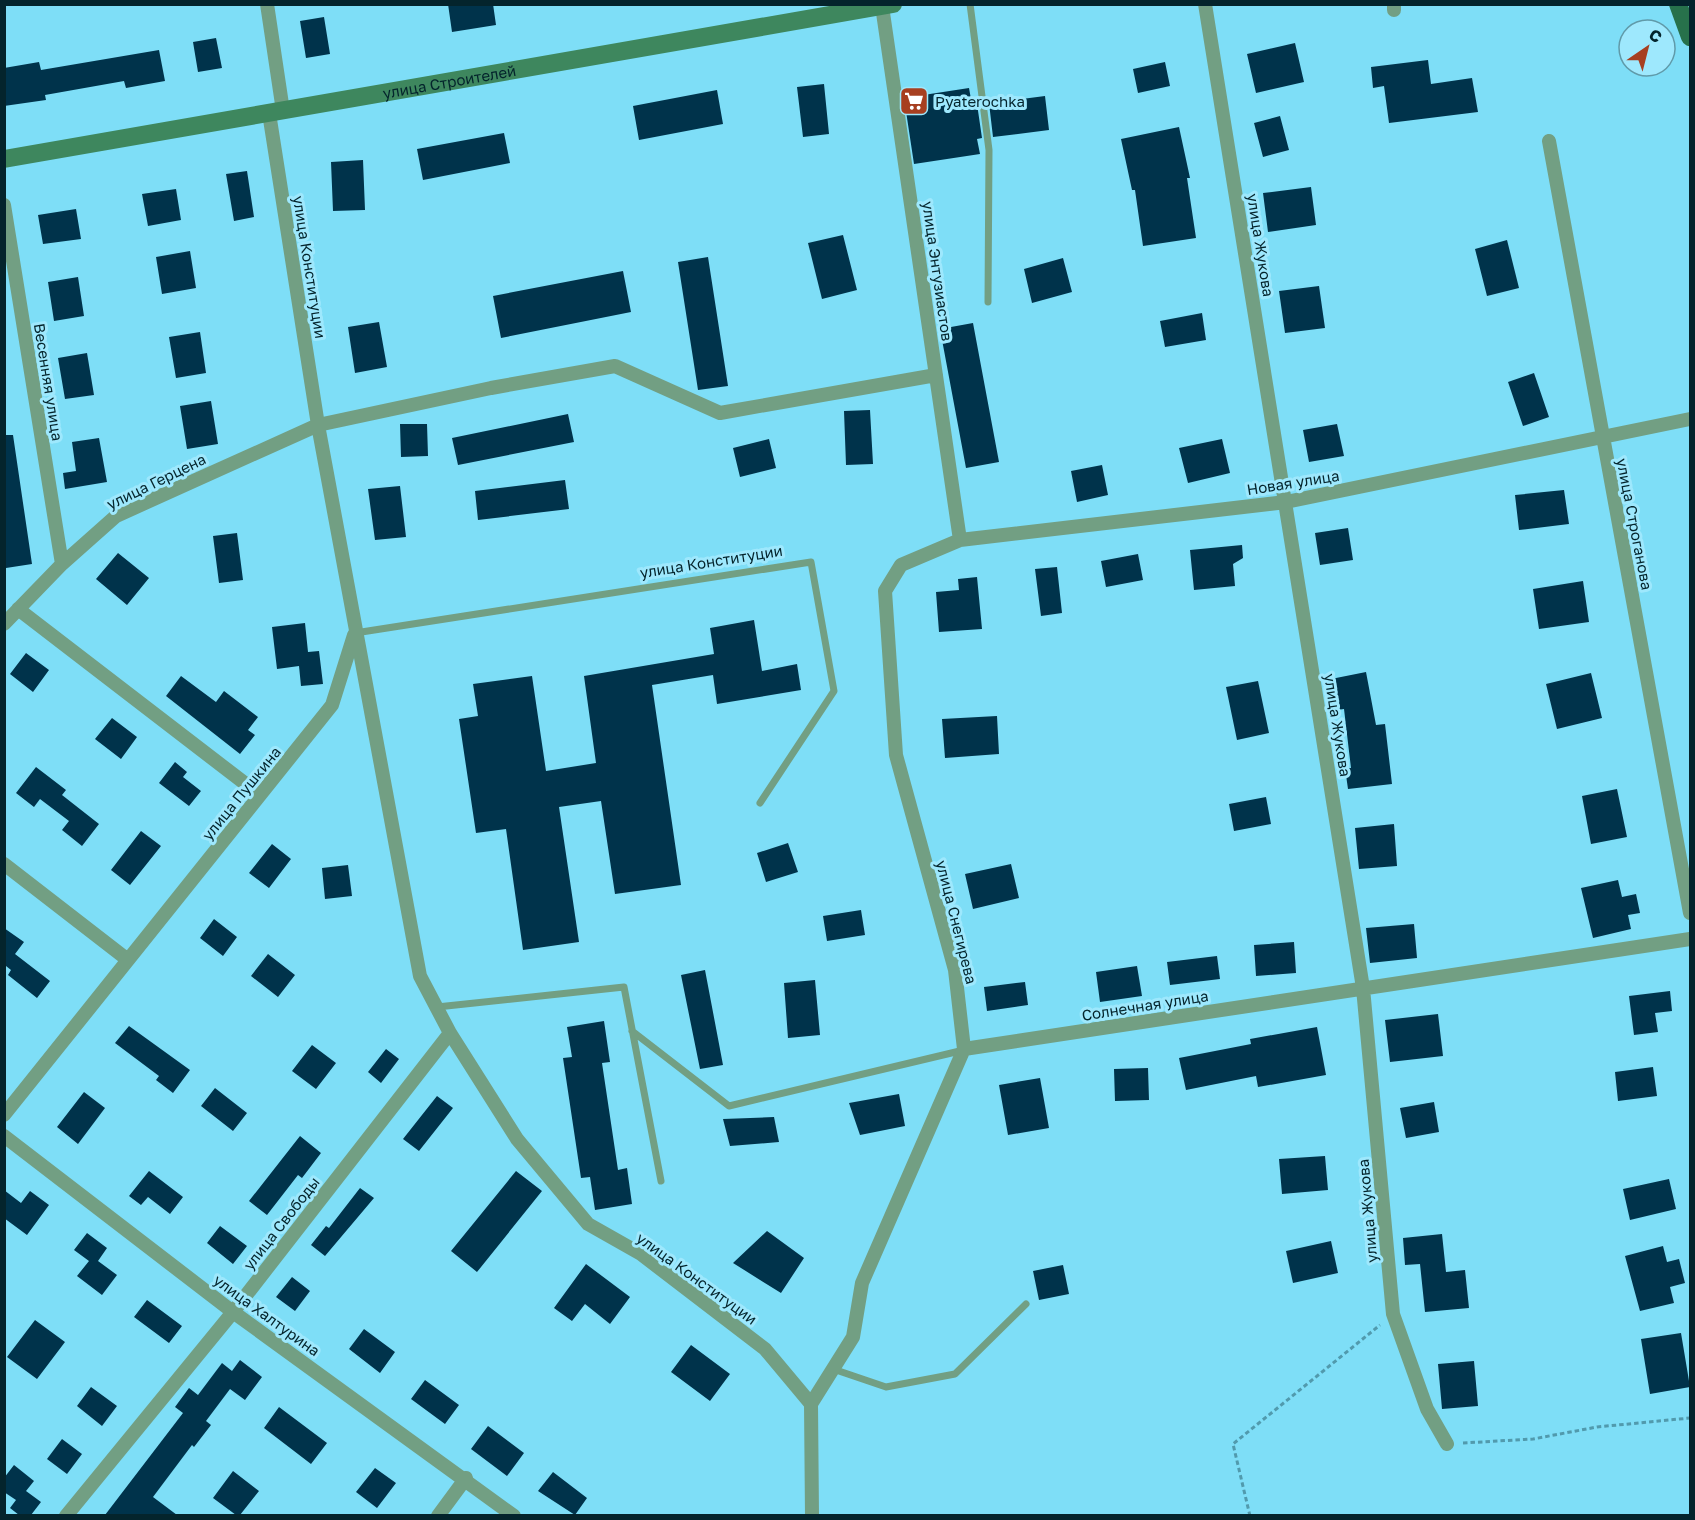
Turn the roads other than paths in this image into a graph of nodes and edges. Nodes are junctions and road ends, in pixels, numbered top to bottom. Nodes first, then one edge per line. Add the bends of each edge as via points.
1 (267, 4) edge
2 (970, 4) edge
3 (1205, 4) edge
4 (1678, 4) edge
5 (888, 5) edge
6 (1690, 37) edge
7 (276, 112) junction
8 (1549, 141) dead end
9 (4, 159) edge
10 (4, 205) edge
11 (988, 302) dead end
12 (936, 375) junction
13 (1690, 419) edge
14 (318, 425) junction
15 (1603, 439) junction
16 (1286, 502) junction
17 (960, 540) junction
18 (62, 564) junction
19 (901, 565) joint
20 (18, 609) junction
21 (4, 624) edge
22 (355, 633) junction
23 (260, 795) junction
24 (760, 803) dead end
25 (4, 864) edge
26 (1690, 913) edge
27 (1690, 939) edge
28 (128, 960) junction
29 (1363, 988) junction
30 (436, 1007) junction
31 (632, 1031) junction
32 (450, 1033) junction
33 (964, 1049) junction
34 (4, 1115) edge
35 (4, 1136) edge
36 (661, 1181) dead end
37 (1026, 1304) dead end
38 (233, 1312) junction
39 (833, 1369) junction
40 (811, 1404) junction
41 (1447, 1444) road end
42 (466, 1478) junction
43 (66, 1515) edge
44 (438, 1515) edge
45 (514, 1515) edge
46 (812, 1515) edge

1 - 7 street, улица Конституции
2 - 11 lane via 989,150
3 - 16 street, улица Жукова
4 - 6 main road
5 - 7 main road, улица Строителей
5 - 12 street, улица Энтузиастов
7 - 9 main road, улица Строителей
7 - 14 street, улица Конституции
8 - 15 street, улица Строганова
10 - 18 street, Весенняя улица
12 - 14 street via 720,413 615,366
12 - 17 street, улица Энтузиастов
13 - 15 street, Новая улица
14 - 18 street, улица Герцена via 116,516
14 - 22 street, улица Конституции
15 - 16 street, Новая улица
15 - 26 street, улица Строганова
16 - 17 street, Новая улица
16 - 29 street, улица Жукова
17 - 19 street, Новая улица
18 - 20 street, улица Герцена
19 - 33 street, улица Снегирева via 885,591 896,755 955,970
20 - 21 street, улица Герцена
20 - 23 street
22 - 23 street, улица Пушкина via 332,705
22 - 24 lane, улица Конституции via 811,562 834,691
22 - 30 street, улица Конституции via 420,976
23 - 28 street, улица Пушкина
25 - 28 street
27 - 29 street, Солнечная улица
28 - 34 street, улица Пушкина
29 - 33 street, Солнечная улица
29 - 41 street, улица Жукова via 1393,1314 1427,1409
30 - 31 lane via 624,987
30 - 32 street, улица Конституции
31 - 33 lane, Солнечная улица via 729,1106
31 - 36 lane
32 - 38 street, улица Свободы
32 - 40 street, улица Конституции via 517,1139 588,1224 641,1254 765,1349
33 - 39 street via 862,1283 853,1337
35 - 38 street, улица Халтурина
37 - 39 lane via 955,1374 886,1387
38 - 42 street, улица Халтурина
38 - 43 street, улица Свободы
39 - 40 street
40 - 46 street
42 - 44 street
42 - 45 street, улица Халтурина

